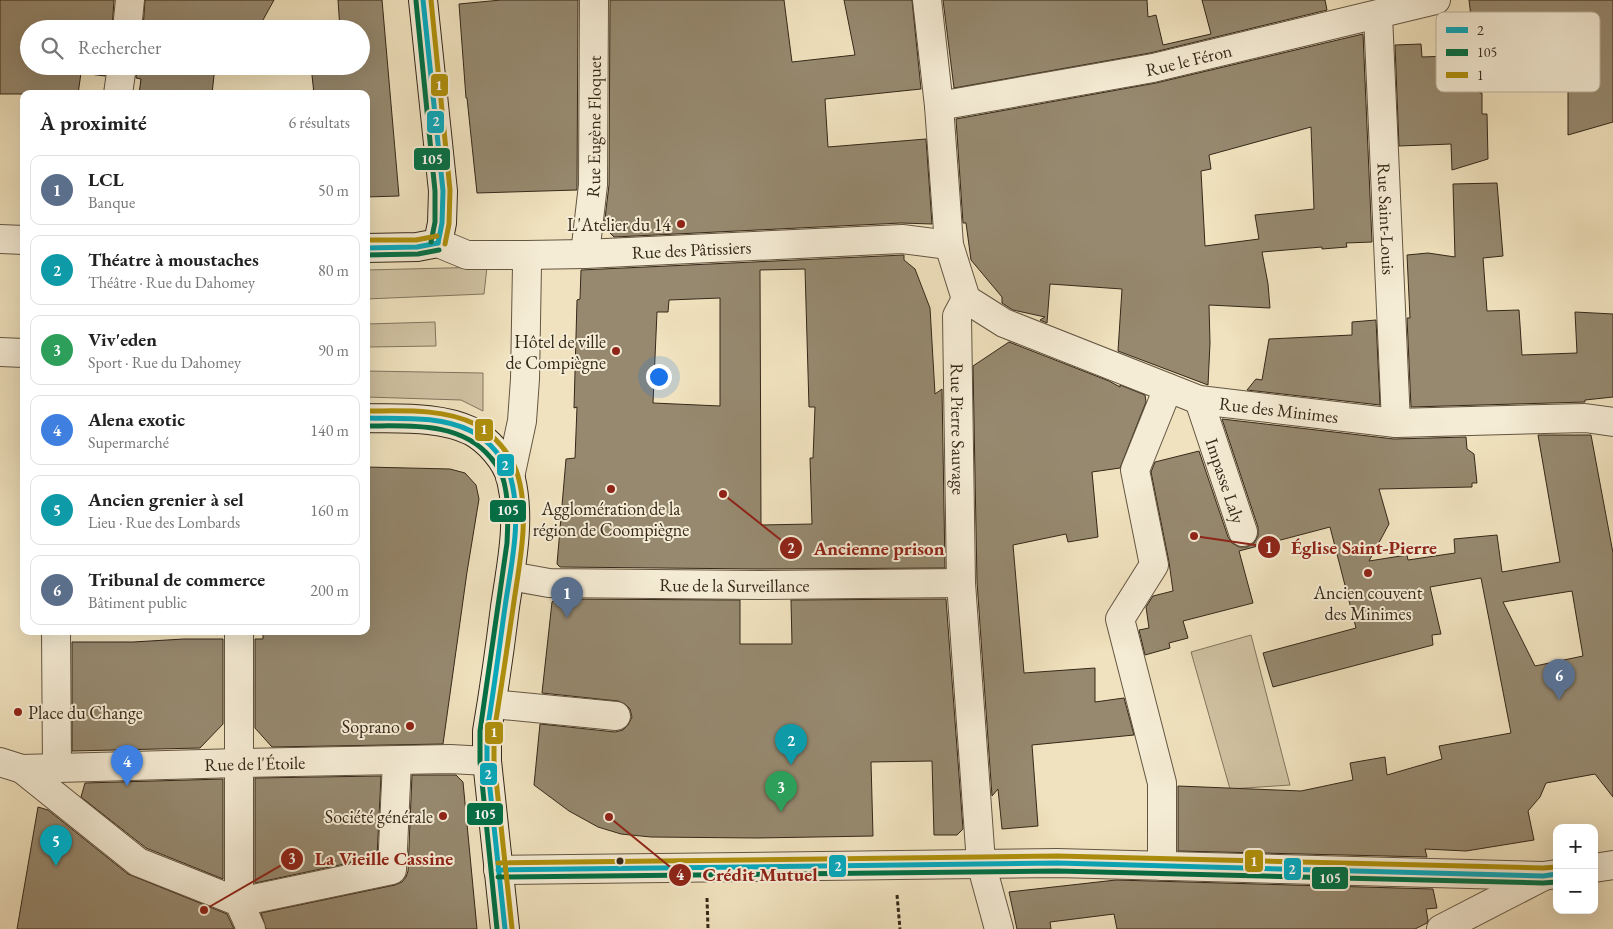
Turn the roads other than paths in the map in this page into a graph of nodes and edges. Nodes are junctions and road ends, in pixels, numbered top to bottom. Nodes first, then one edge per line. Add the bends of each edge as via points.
1 (130, 0) edge
2 (423, 0) edge
3 (594, 0) edge
4 (927, 0) edge
5 (1436, 0) edge
6 (1378, 15) junction
7 (128, 20) edge
8 (121, 75) edge
9 (119, 90) edge
10 (939, 106) junction
11 (0, 239) edge
12 (20, 240) edge
13 (438, 243) junction
14 (949, 245) junction
15 (370, 248) edge
16 (585, 254) junction
17 (526, 255) junction
18 (966, 299) junction
19 (0, 352) edge
20 (20, 353) edge
21 (1168, 388) junction
22 (1199, 400) junction
23 (370, 418) edge
24 (1613, 422) edge
25 (1396, 423) junction
26 (510, 477) junction
27 (1243, 532) dead end
28 (510, 576) junction
29 (961, 583) junction
30 (56, 635) edge
31 (239, 635) edge
32 (492, 704) junction
33 (616, 716) dead end
34 (397, 761) junction
35 (487, 761) junction
36 (239, 763) junction
37 (11, 766) edge
38 (57, 768) junction
39 (981, 864) junction
40 (1613, 865) edge
41 (1162, 866) junction
42 (1598, 867) edge
43 (498, 870) junction
44 (1550, 875) edge
45 (239, 902) junction
46 (251, 929) edge
47 (505, 929) edge
48 (999, 929) edge
49 (1441, 929) edge

1 - 7 street
2 - 13 street via 443,191
3 - 16 street, Rue Eugène Floquet via 593,185
4 - 10 street
5 - 6 street, Rue le Féron
6 - 10 street, Rue le Féron via 1153,68
6 - 25 street, Rue Saint-Louis
8 - 9 street
10 - 14 street
11 - 12 street
13 - 15 street
13 - 17 street, Rue des Pâtissiers via 467,255
14 - 16 street, Rue des Pâtissiers via 902,239
14 - 18 street
16 - 17 street, Rue des Pâtissiers
17 - 26 street via 522,421
18 - 21 street, Rue des Minimes via 1004,323
18 - 29 street, Rue Pierre Sauvage via 957,316
19 - 20 street
21 - 22 street, Rue des Minimes
21 - 41 street via 1135,470 1154,565 1120,618 1162,783
22 - 25 street, Rue des Minimes
22 - 27 street, Impasse Laly
23 - 26 street via 450,423 472,432 486,441 499,456
24 - 25 street, Rue des Minimes via 1584,418
26 - 28 street via 514,497 514,536
28 - 29 street, Rue de la Surveillance via 549,583
28 - 32 street
29 - 39 street, Rue Pierre Sauvage
30 - 38 street
31 - 36 street
32 - 33 street
32 - 35 street
34 - 35 street, Rue de l'Étoile
34 - 36 street, Rue de l'Étoile
34 - 45 street via 392,870
35 - 43 street
36 - 38 street, Rue de l'Étoile
36 - 45 street
37 - 38 street, Rue de l'Étoile
37 - 45 street via 138,862
39 - 41 street
39 - 43 street
39 - 48 street, Rue Pierre Sauvage
40 - 42 street
41 - 44 street
43 - 47 street
44 - 49 street
45 - 46 street

